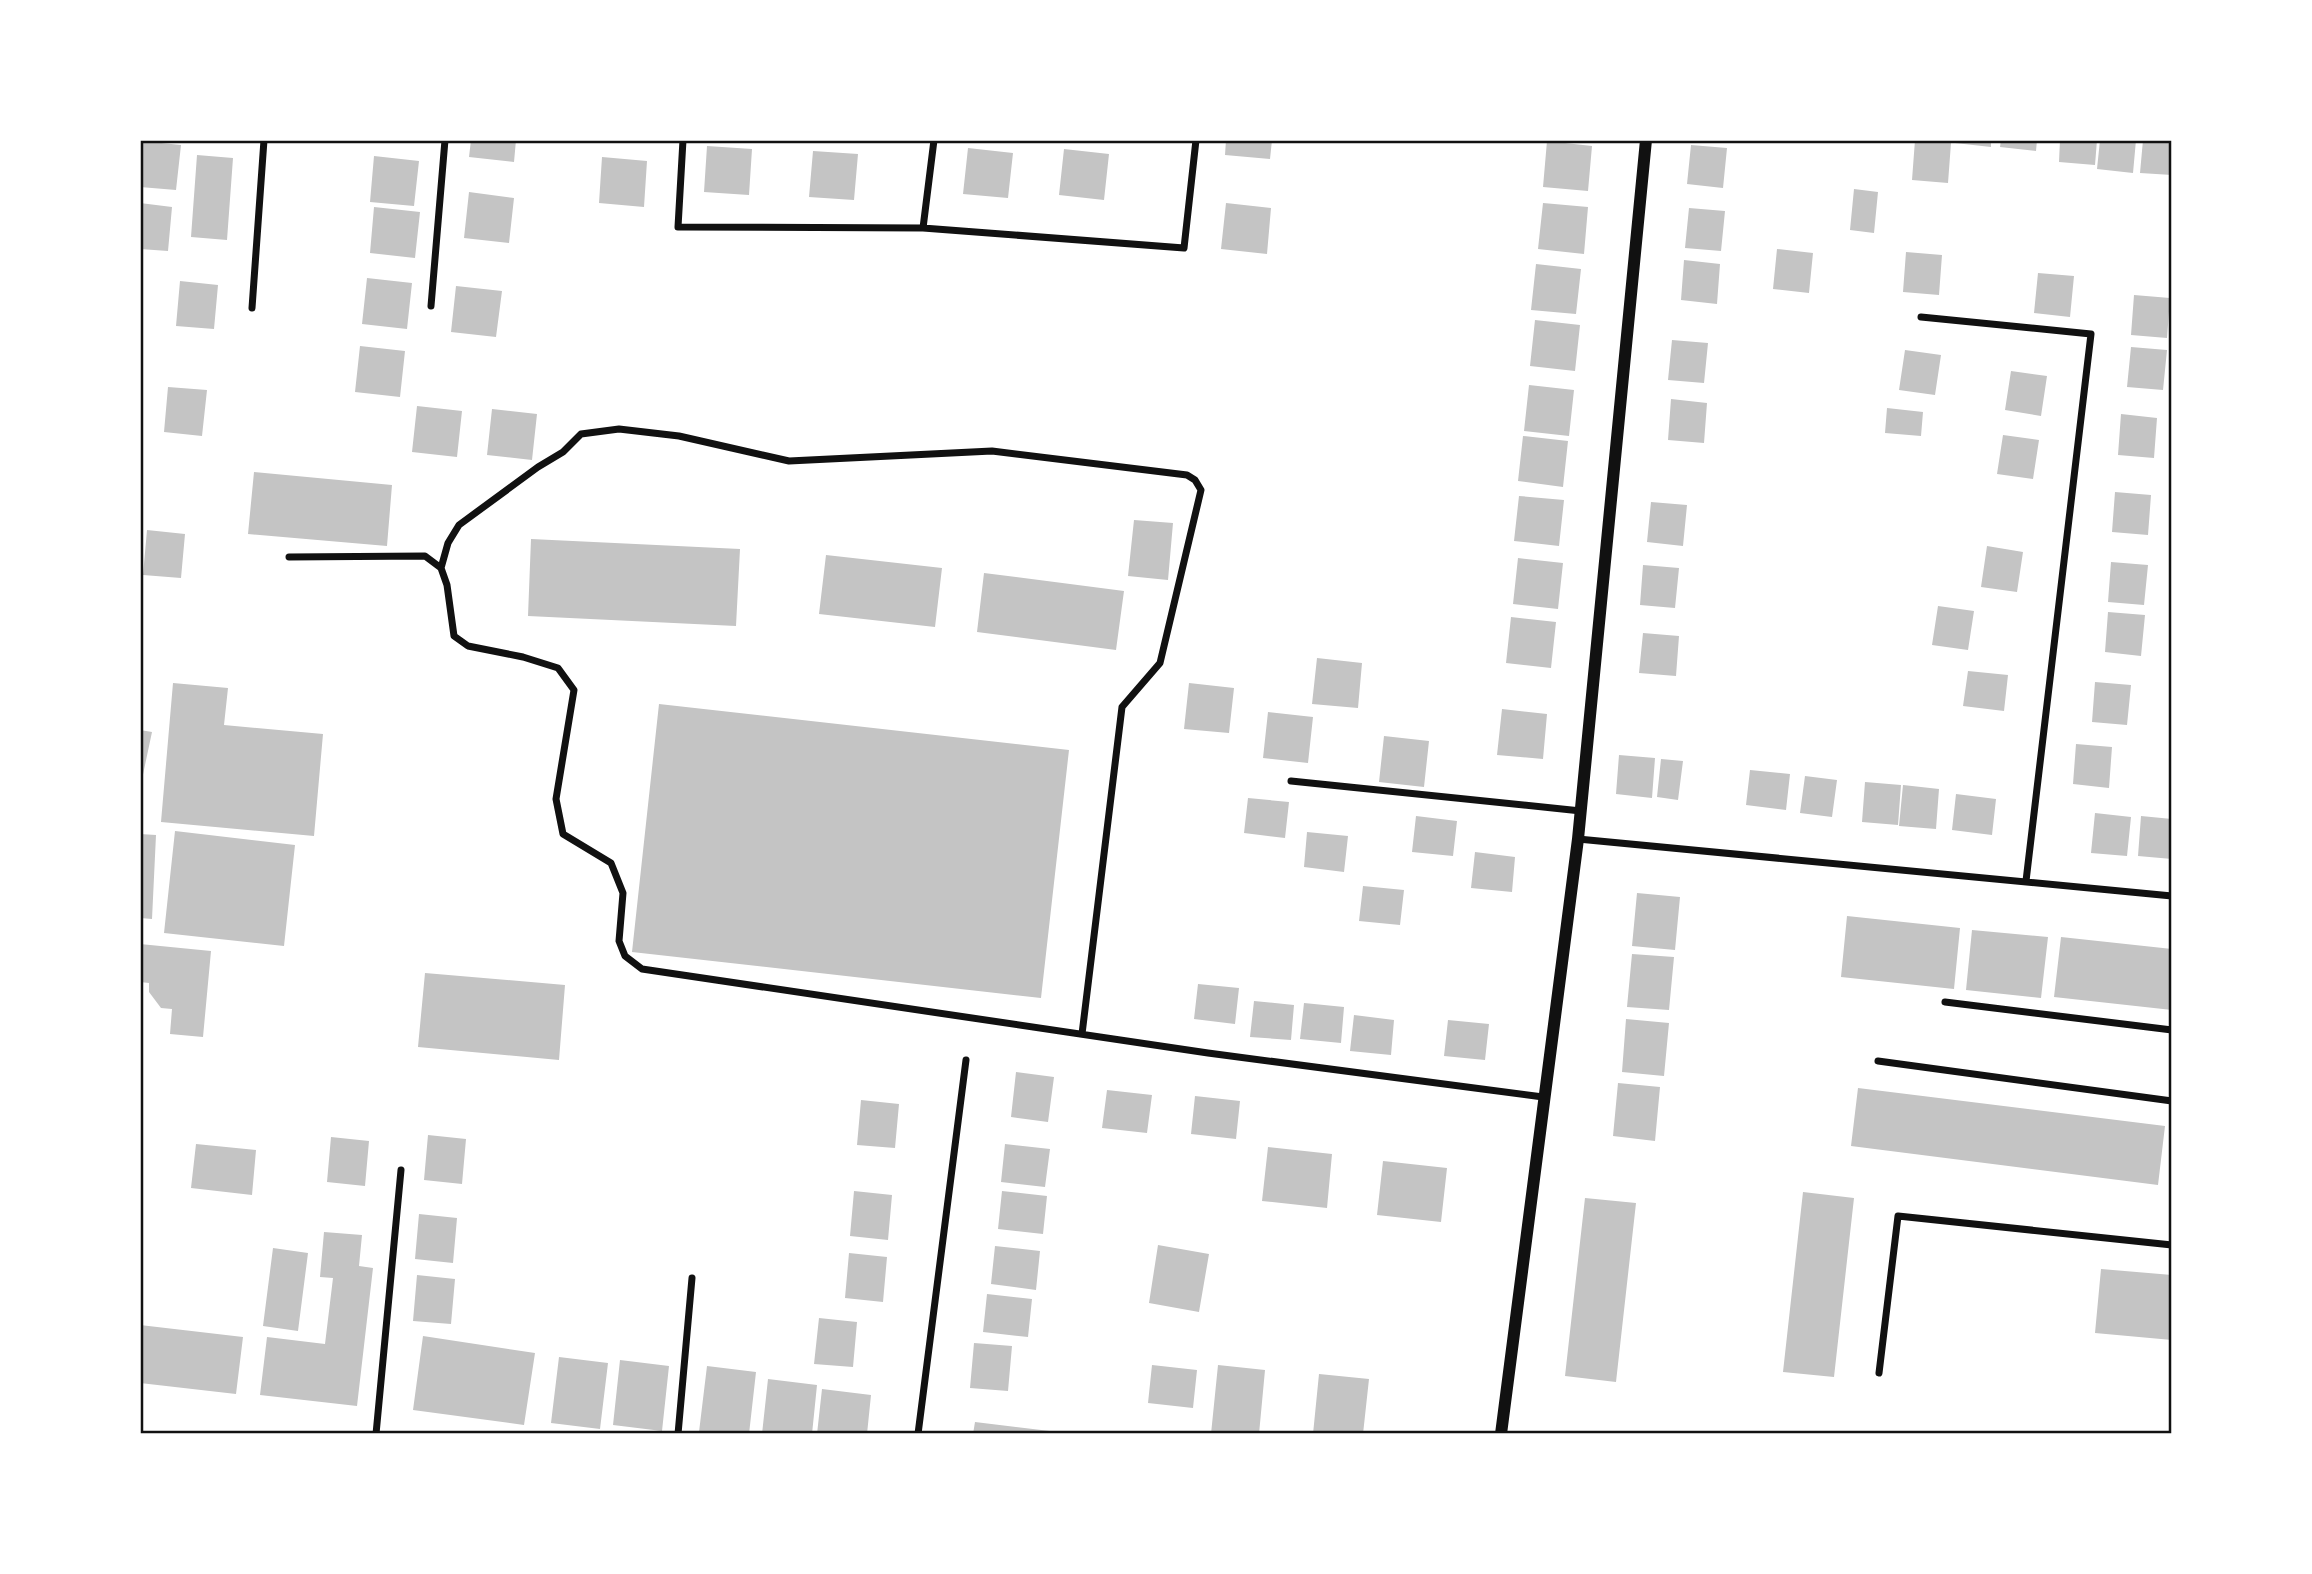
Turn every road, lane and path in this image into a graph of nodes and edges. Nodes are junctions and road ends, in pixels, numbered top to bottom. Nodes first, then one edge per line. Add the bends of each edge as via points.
1 (264, 140) edge
2 (445, 140) edge
3 (683, 140) edge
4 (934, 140) edge
5 (1196, 140) edge
6 (1646, 140) edge
7 (923, 228) junction
8 (431, 306) dead end
9 (251, 308) dead end
10 (1920, 317) dead end
11 (289, 557) dead end
12 (441, 568) junction
13 (1291, 781) dead end
14 (1581, 811) junction
15 (1578, 839) junction
16 (2026, 881) junction
17 (2172, 896) edge
18 (1945, 1002) dead end
19 (2172, 1030) edge
20 (1082, 1034) junction
21 (966, 1060) dead end
22 (1878, 1061) dead end
23 (1543, 1097) junction
24 (2172, 1101) edge
25 (401, 1170) dead end
26 (2172, 1245) edge
27 (692, 1278) dead end
28 (1880, 1373) dead end
29 (376, 1434) edge
30 (678, 1434) edge
31 (918, 1434) edge
32 (1501, 1434) edge

1 - 9 street
2 - 8 street
3 - 7 street via 678,227
4 - 7 street
5 - 7 street via 1184,248
6 - 14 street
10 - 16 street via 2091,334
11 - 12 street via 425,556
12 - 20 street via 454,636 468,646 558,668 575,690 556,799 564,834 611,863 623,893 619,941 625,956 642,970
12 - 20 street via 458,525 563,452 581,434 619,429 679,436 789,461 992,452 1186,475 1195,480 1201,490 1160,663 1122,707
13 - 14 street
14 - 15 street
15 - 16 street
15 - 23 street
16 - 17 street
18 - 19 street
20 - 23 street
21 - 31 street
22 - 24 street
23 - 32 street
25 - 29 street
26 - 28 street via 1898,1216
27 - 30 street

